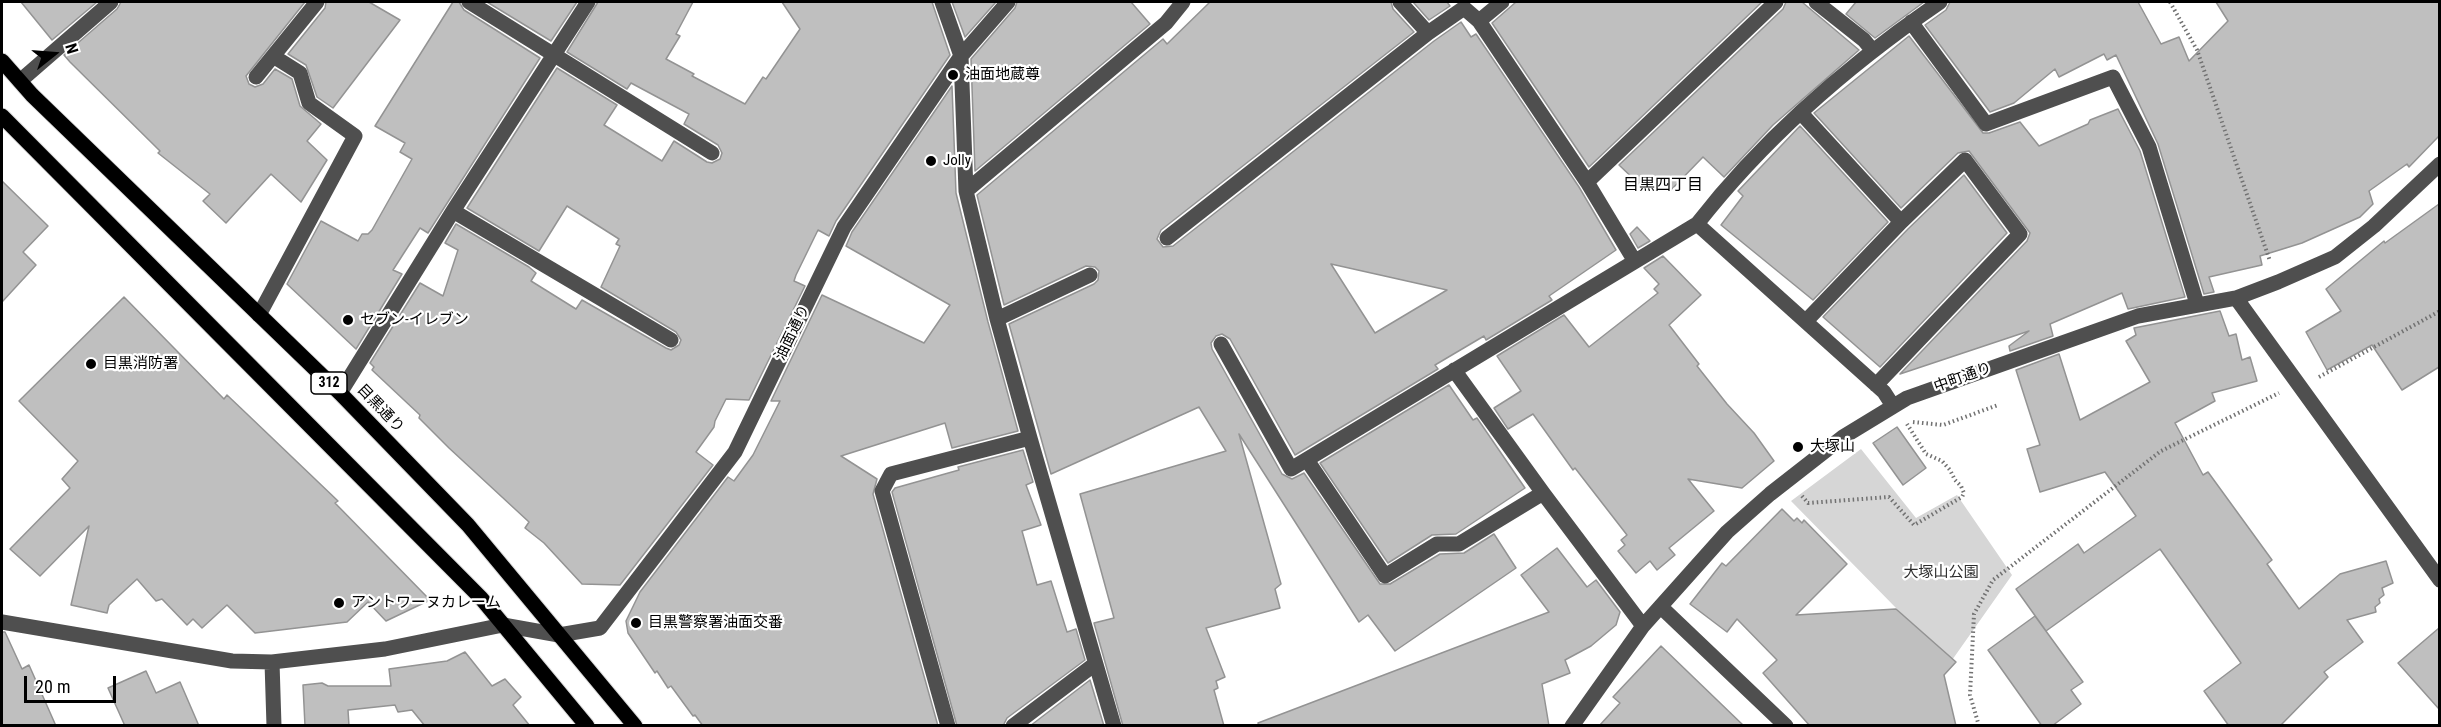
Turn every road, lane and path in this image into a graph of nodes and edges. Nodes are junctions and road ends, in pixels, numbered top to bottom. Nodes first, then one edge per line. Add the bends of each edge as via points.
1 (111, 2) edge
2 (317, 2) edge
3 (469, 2) edge
4 (588, 2) edge
5 (942, 2) edge
6 (1008, 2) edge
7 (1183, 2) edge
8 (1400, 2) edge
9 (1502, 2) edge
10 (1776, 2) edge
11 (1816, 2) edge
12 (1940, 2) edge
13 (2170, 2) edge
14 (1479, 21) junction
15 (1911, 22) junction
16 (1428, 33) junction
17 (1873, 51) junction
18 (554, 55) junction
19 (273, 56) junction
20 (961, 56) junction
21 (2, 61) edge
22 (256, 77) dead end
23 (20, 81) junction
24 (1801, 114) junction
25 (2, 116) edge
26 (712, 153) dead end
27 (2439, 164) edge
28 (1587, 182) junction
29 (966, 191) junction
30 (453, 211) junction
31 (1901, 222) junction
32 (1697, 224) junction
33 (1167, 238) dead end
34 (1634, 260) junction
35 (1090, 275) dead end
36 (2278, 282) junction
37 (2236, 298) junction
38 (2197, 304) junction
39 (2439, 311) edge
40 (259, 315) junction
41 (997, 319) junction
42 (1806, 321) junction
43 (671, 340) dead end
44 (1221, 344) dead end
45 (1454, 370) junction
46 (1876, 385) junction
47 (2299, 385) junction
48 (340, 393) junction
49 (1998, 405) dead end
50 (1893, 406) junction
51 (1029, 438) junction
52 (1307, 460) junction
53 (1788, 480) junction
54 (1543, 493) junction
55 (2439, 580) edge
56 (1661, 607) junction
57 (2, 622) edge
58 (503, 625) junction
59 (1643, 626) junction
60 (559, 635) junction
61 (272, 662) junction
62 (1095, 664) junction
63 (274, 726) edge
64 (587, 726) edge
65 (635, 726) edge
66 (948, 726) edge
67 (1013, 726) edge
68 (1114, 726) edge
69 (1572, 726) edge
70 (1785, 726) edge
71 (1979, 726) edge

1 - 23 street
2 - 19 street
3 - 18 street
4 - 18 street
5 - 20 street
6 - 20 street, 油面通り
7 - 29 street via 1166,23
8 - 16 street
9 - 14 street
10 - 28 street
11 - 17 street
12 - 15 street
13 - 36 path via 2196,50
14 - 16 street via 1464,8
14 - 28 street
15 - 17 street
15 - 38 street via 1986,124 2113,77 2149,147
16 - 33 street
17 - 24 street
18 - 26 street
18 - 30 street
19 - 22 street
19 - 40 street via 300,73 309,103 355,136
20 - 29 street
20 - 60 street, 油面通り via 844,227 735,452 600,628
21 - 23 main road, 目黒通り / 312
23 - 40 main road, 目黒通り / 312
24 - 31 street
24 - 32 street via 1727,186
25 - 58 main road via 481,598
27 - 36 street, 中町通り via 2335,257
28 - 34 street
29 - 41 street
30 - 43 street
30 - 48 street
31 - 42 street
31 - 46 street via 1965,160 2020,234
32 - 34 street
32 - 42 street
34 - 45 street
35 - 41 street
36 - 37 street, 中町通り
37 - 38 street, 中町通り
37 - 47 street
38 - 50 street, 中町通り via 2138,316
39 - 47 path
40 - 48 main road, 目黒通り / 312
41 - 51 street
42 - 46 street
44 - 52 street via 1291,469
45 - 52 street
45 - 54 street
46 - 50 street
47 - 55 street
47 - 71 path via 2161,451 1993,580 1974,614 1970,695
48 - 60 main road, 目黒通り / 312 via 468,525
49 - 53 path via 1943,425 1907,423 1926,454 1946,465 1964,493 1914,525 1889,497 1808,503
50 - 53 street, 中町通り via 1843,437
51 - 62 street
51 - 66 street via 891,474 882,492
52 - 54 street via 1385,576 1437,544 1459,544
53 - 56 street, 中町通り via 1726,532
54 - 59 street
56 - 59 street, 中町通り
56 - 70 street
57 - 61 street via 232,661
58 - 60 street, 油面通り
58 - 61 street via 385,649
58 - 64 main road
59 - 69 street, 中町通り
60 - 65 main road, 目黒通り / 312
61 - 63 street
62 - 67 street
62 - 68 street

